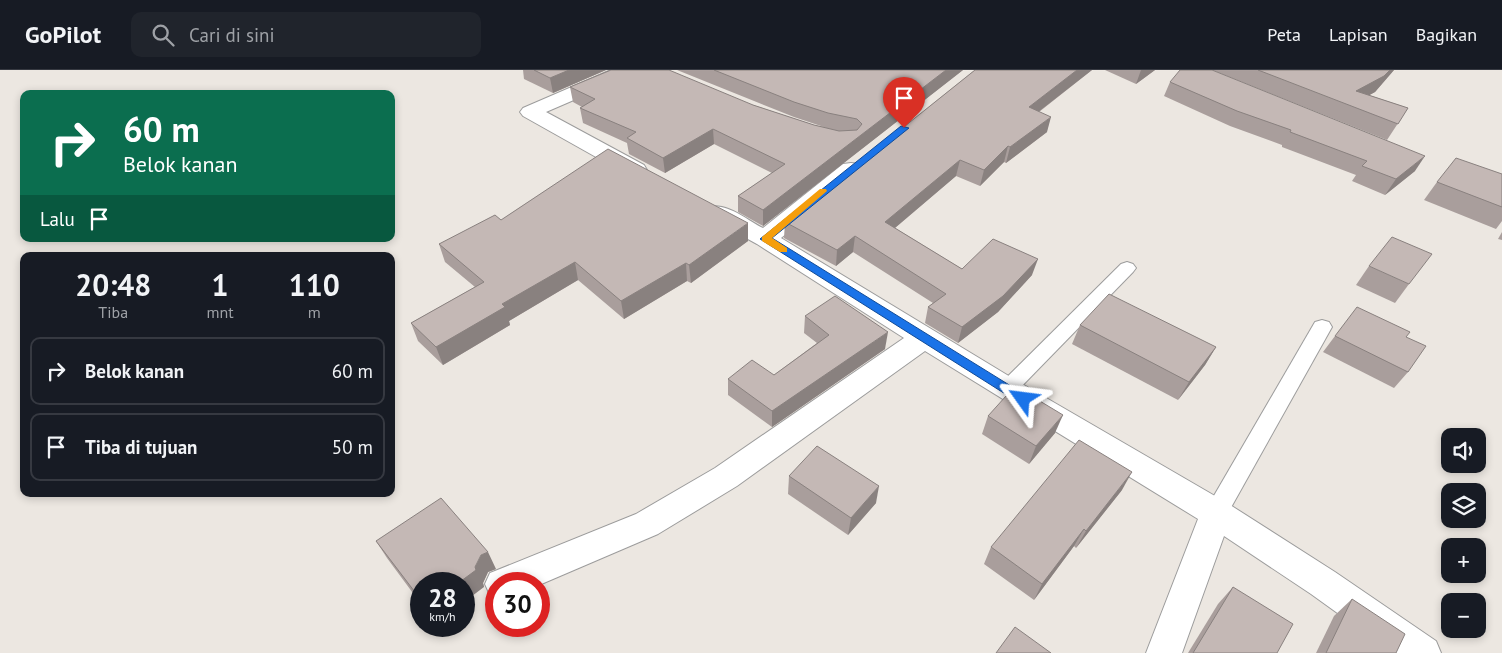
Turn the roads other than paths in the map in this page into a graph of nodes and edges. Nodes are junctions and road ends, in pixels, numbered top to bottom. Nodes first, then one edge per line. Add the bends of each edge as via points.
1 (627, 70) edge
2 (870, 155) edge
3 (651, 178) edge
4 (695, 201) edge
5 (765, 239) junction
6 (1127, 268) dead end
7 (1322, 327) dead end
8 (925, 337) junction
9 (1006, 389) junction
10 (1216, 513) junction
11 (531, 572) edge
12 (1164, 653) edge
13 (1422, 653) edge

1 - 3 street via 530,112
2 - 5 street
4 - 5 street
5 - 8 street
6 - 9 lane
7 - 10 lane
8 - 9 street
8 - 11 street via 726,477 647,524
9 - 10 street
10 - 12 street
10 - 13 street

